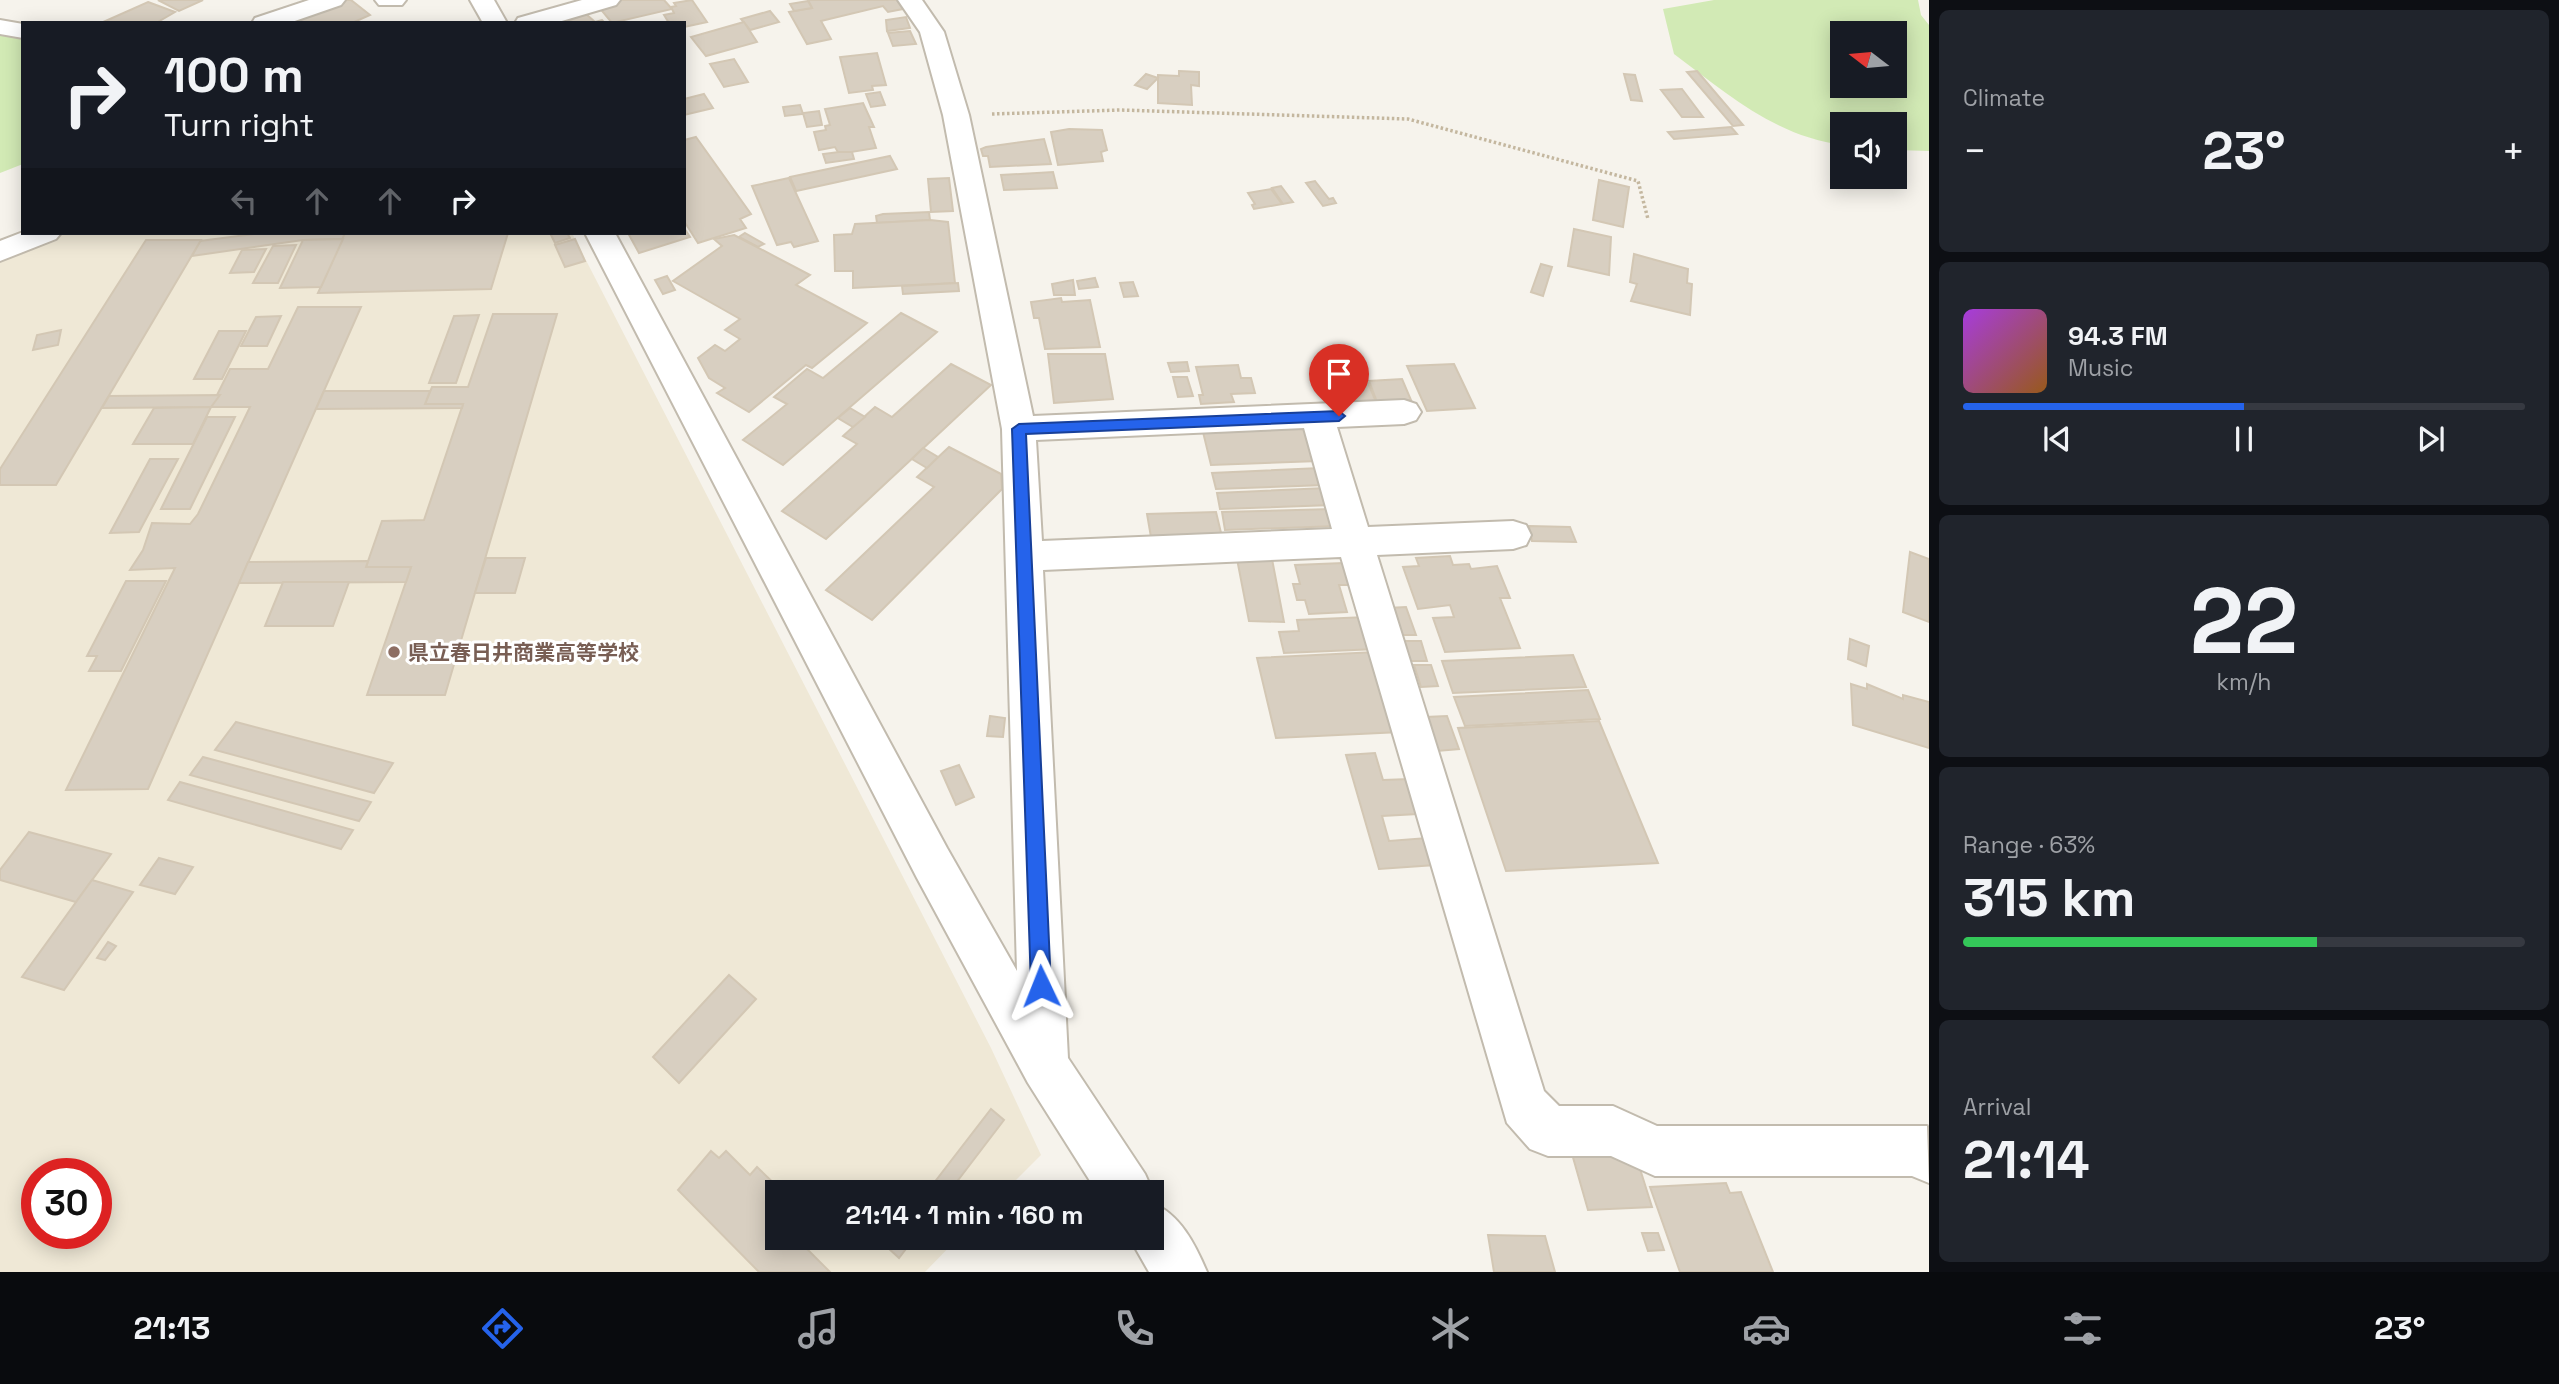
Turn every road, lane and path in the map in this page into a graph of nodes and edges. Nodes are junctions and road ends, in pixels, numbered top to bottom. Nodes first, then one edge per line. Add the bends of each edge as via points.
1 (334, 0) edge
2 (387, 0) edge
3 (394, 0) edge
4 (482, 0) edge
5 (608, 0) edge
6 (910, 0) edge
7 (270, 21) edge
8 (494, 21) edge
9 (534, 21) edge
10 (0, 27) edge
11 (21, 31) edge
12 (956, 115) junction
13 (1648, 219) dead end
14 (41, 235) edge
15 (601, 235) edge
16 (0, 252) edge
17 (1404, 412) dead end
18 (1317, 417) junction
19 (1019, 429) junction
20 (1513, 535) dead end
21 (1356, 543) junction
22 (1024, 556) junction
23 (1045, 1066) junction
24 (1929, 1158) edge
25 (1119, 1180) edge
26 (1164, 1247) edge
27 (1180, 1272) edge

1 - 7 street
2 - 3 street
4 - 8 street
5 - 9 street
6 - 12 street via 932,32
10 - 11 street
12 - 13 path via 1120,110 1408,119 1638,181
12 - 19 street
14 - 16 street
15 - 23 street via 932,863
17 - 18 street
18 - 19 street
18 - 21 street
19 - 22 street
20 - 21 street
21 - 22 street
21 - 24 street via 1524,1106 1548,1131 1613,1131 1656,1151 1927,1151
22 - 23 street
23 - 25 street
26 - 27 street

